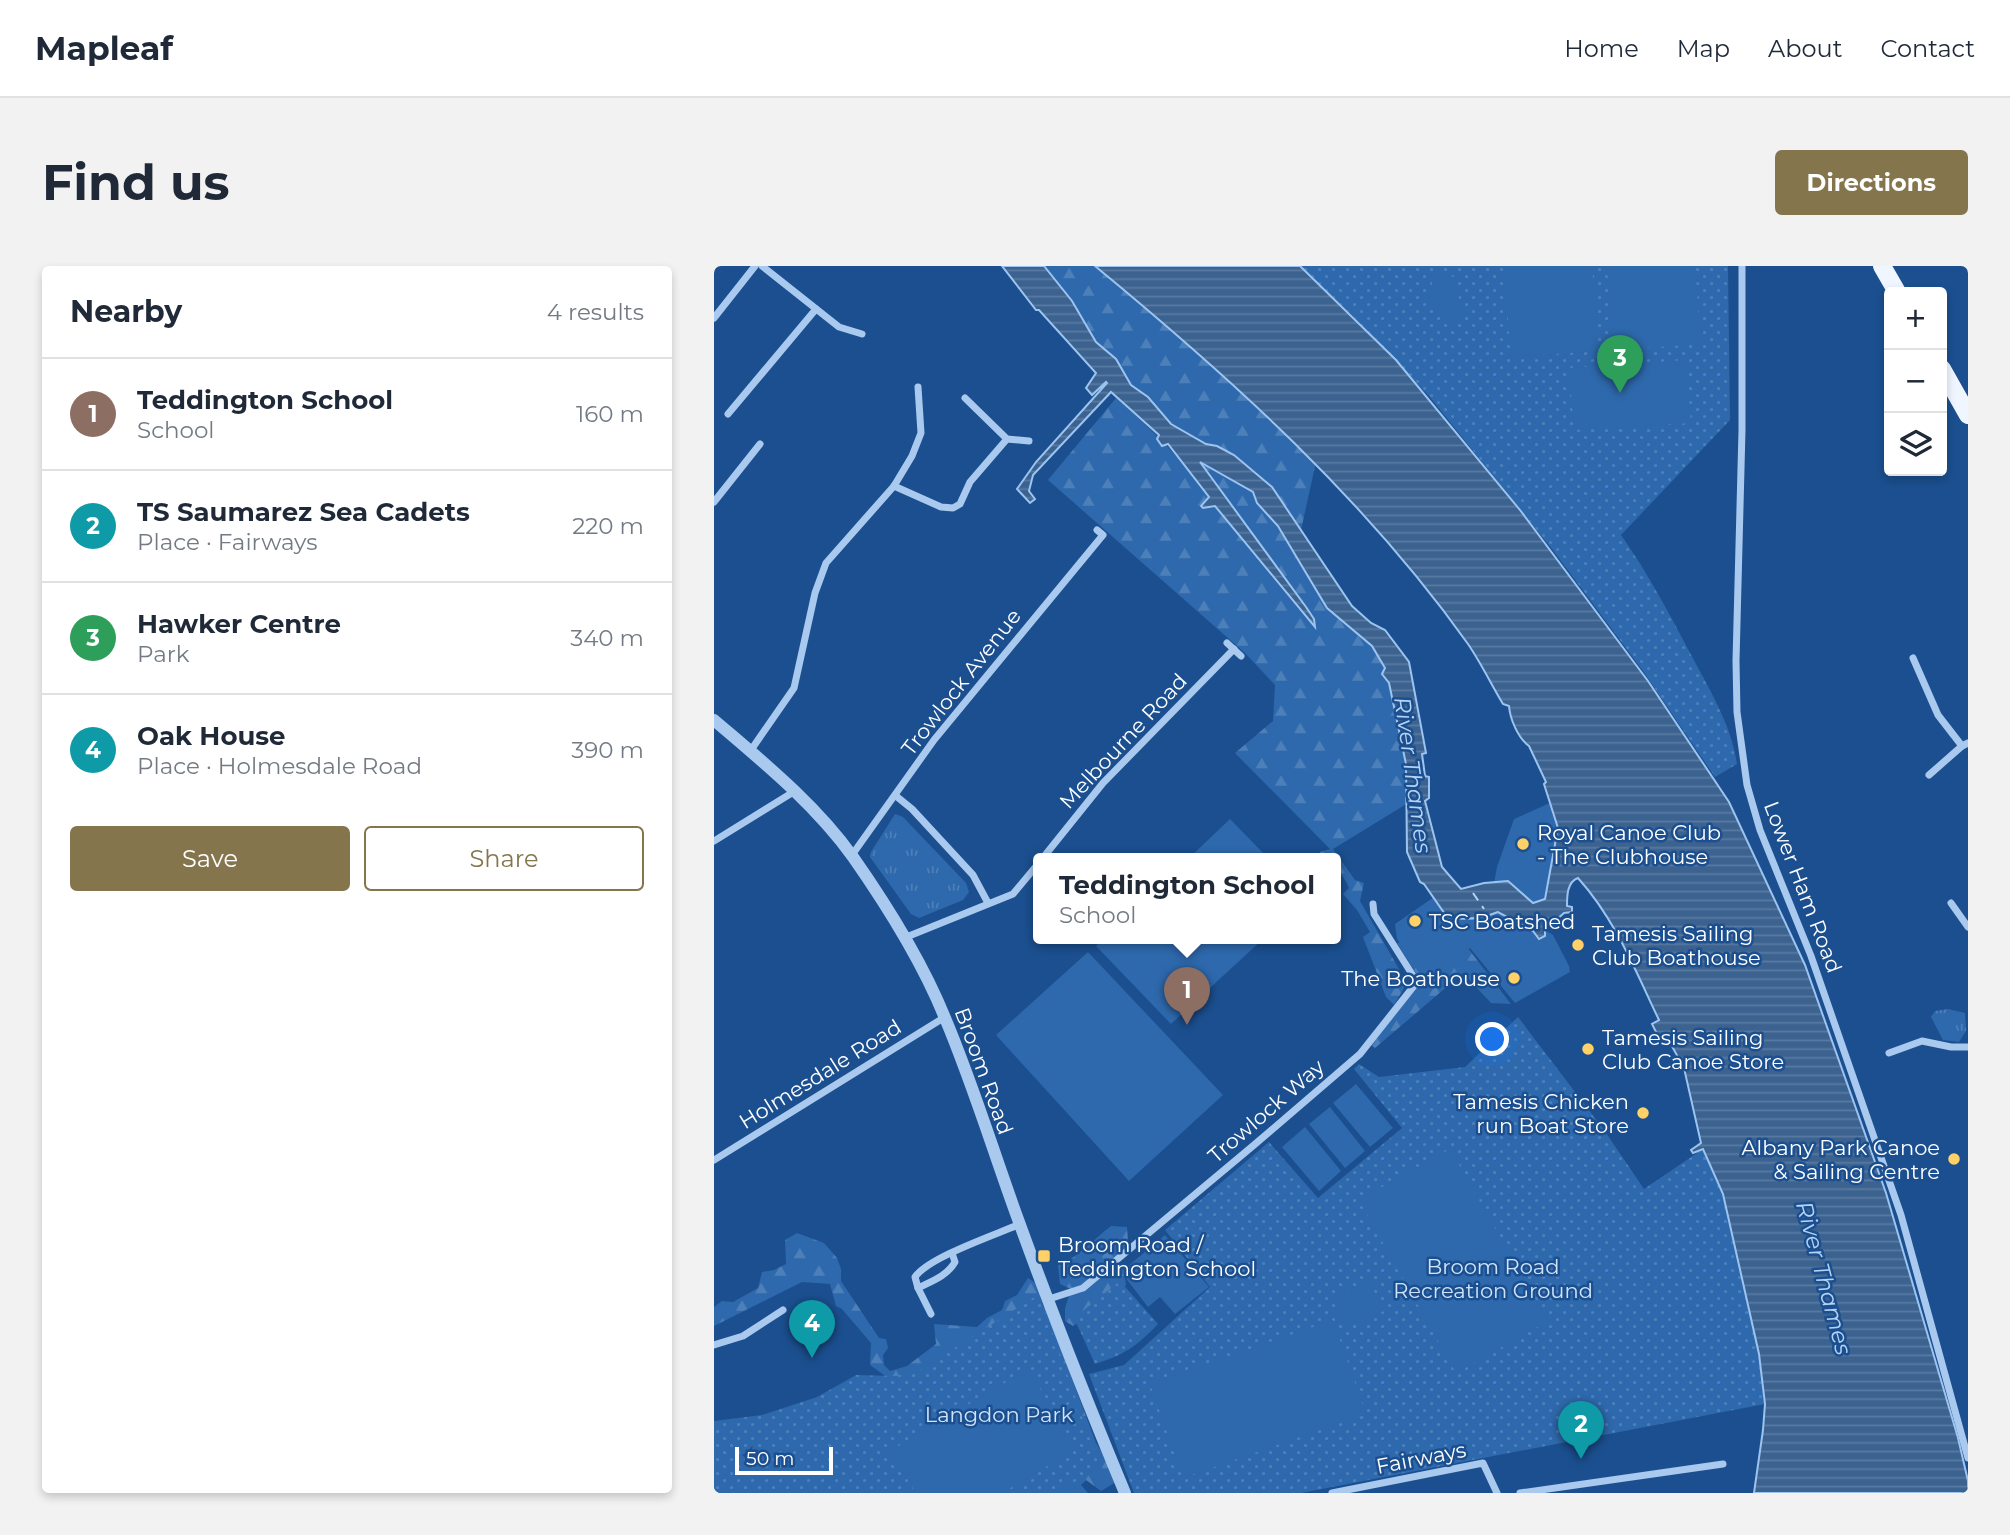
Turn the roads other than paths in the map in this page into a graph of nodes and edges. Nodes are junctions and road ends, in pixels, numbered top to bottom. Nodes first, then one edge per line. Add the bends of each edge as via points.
1 (755, 266) edge
2 (762, 266) edge
3 (1742, 266) edge
4 (1882, 266) edge
5 (1894, 287) edge
6 (816, 309) junction
7 (714, 318) edge
8 (862, 334) dead end
9 (1947, 378) edge
10 (918, 387) dead end
11 (965, 398) dead end
12 (728, 414) dead end
13 (1968, 415) edge
14 (1007, 439) junction
15 (1029, 440) dead end
16 (760, 444) dead end
17 (894, 485) junction
18 (714, 502) edge
19 (1103, 535) dead end
20 (1227, 643) dead end
21 (1234, 649) junction
22 (1241, 656) dead end
23 (1913, 658) dead end
24 (714, 720) edge
25 (1965, 745) edge
26 (751, 750) junction
27 (1929, 775) dead end
28 (795, 791) junction
29 (896, 796) junction
30 (714, 841) edge
31 (1047, 853) edge
32 (852, 855) junction
33 (1033, 870) edge
34 (988, 903) junction
35 (1951, 903) dead end
36 (1373, 904) dead end
37 (1968, 927) edge
38 (905, 938) junction
39 (945, 1017) junction
40 (1968, 1046) edge
41 (1889, 1053) dead end
42 (714, 1160) edge
43 (1020, 1224) junction
44 (952, 1253) junction
45 (918, 1288) junction
46 (1049, 1299) junction
47 (783, 1310) dead end
48 (931, 1314) dead end
49 (714, 1345) edge
50 (1968, 1458) edge
51 (1723, 1464) dead end
52 (1349, 1491) edge
53 (1124, 1493) edge
54 (1332, 1493) edge
55 (1497, 1493) edge
56 (1520, 1493) edge

1 - 7 street
2 - 6 street
3 - 50 street, Lower Ham Road via 1736,661 1737,712 1748,785 1760,830 1811,956 1900,1215
4 - 5 main road
6 - 8 street via 839,327
6 - 12 street
9 - 13 main road
10 - 17 street via 920,433
11 - 14 street
14 - 15 street
14 - 17 street via 953,508
16 - 18 street
17 - 26 street via 826,563 794,688
19 - 29 street, Trowlock Avenue via 934,740
20 - 21 street
21 - 22 street
21 - 31 street, Melbourne Road via 1103,783
23 - 25 street via 1938,715
24 - 26 street, Broom Road
25 - 27 street
26 - 28 street, Broom Road
28 - 30 street
28 - 32 street, Broom Road
29 - 32 street, Trowlock Avenue
29 - 34 street via 973,875
32 - 38 street, Broom Road
33 - 34 street via 1013,894
34 - 38 street
35 - 37 street
36 - 46 street, Trowlock Way via 1374,914 1417,982 1360,1054 1083,1288
38 - 39 street, Broom Road
39 - 42 street, Holmesdale Road
39 - 43 street, Broom Road
40 - 41 street via 1922,1041
43 - 44 street
43 - 46 street, Broom Road
44 - 45 street via 953,1267
44 - 45 street via 919,1271 915,1277
45 - 48 street
46 - 53 street, Broom Road
47 - 49 street via 743,1336
51 - 56 street
52 - 54 street, Fairways
52 - 55 street, Fairways via 1483,1463

